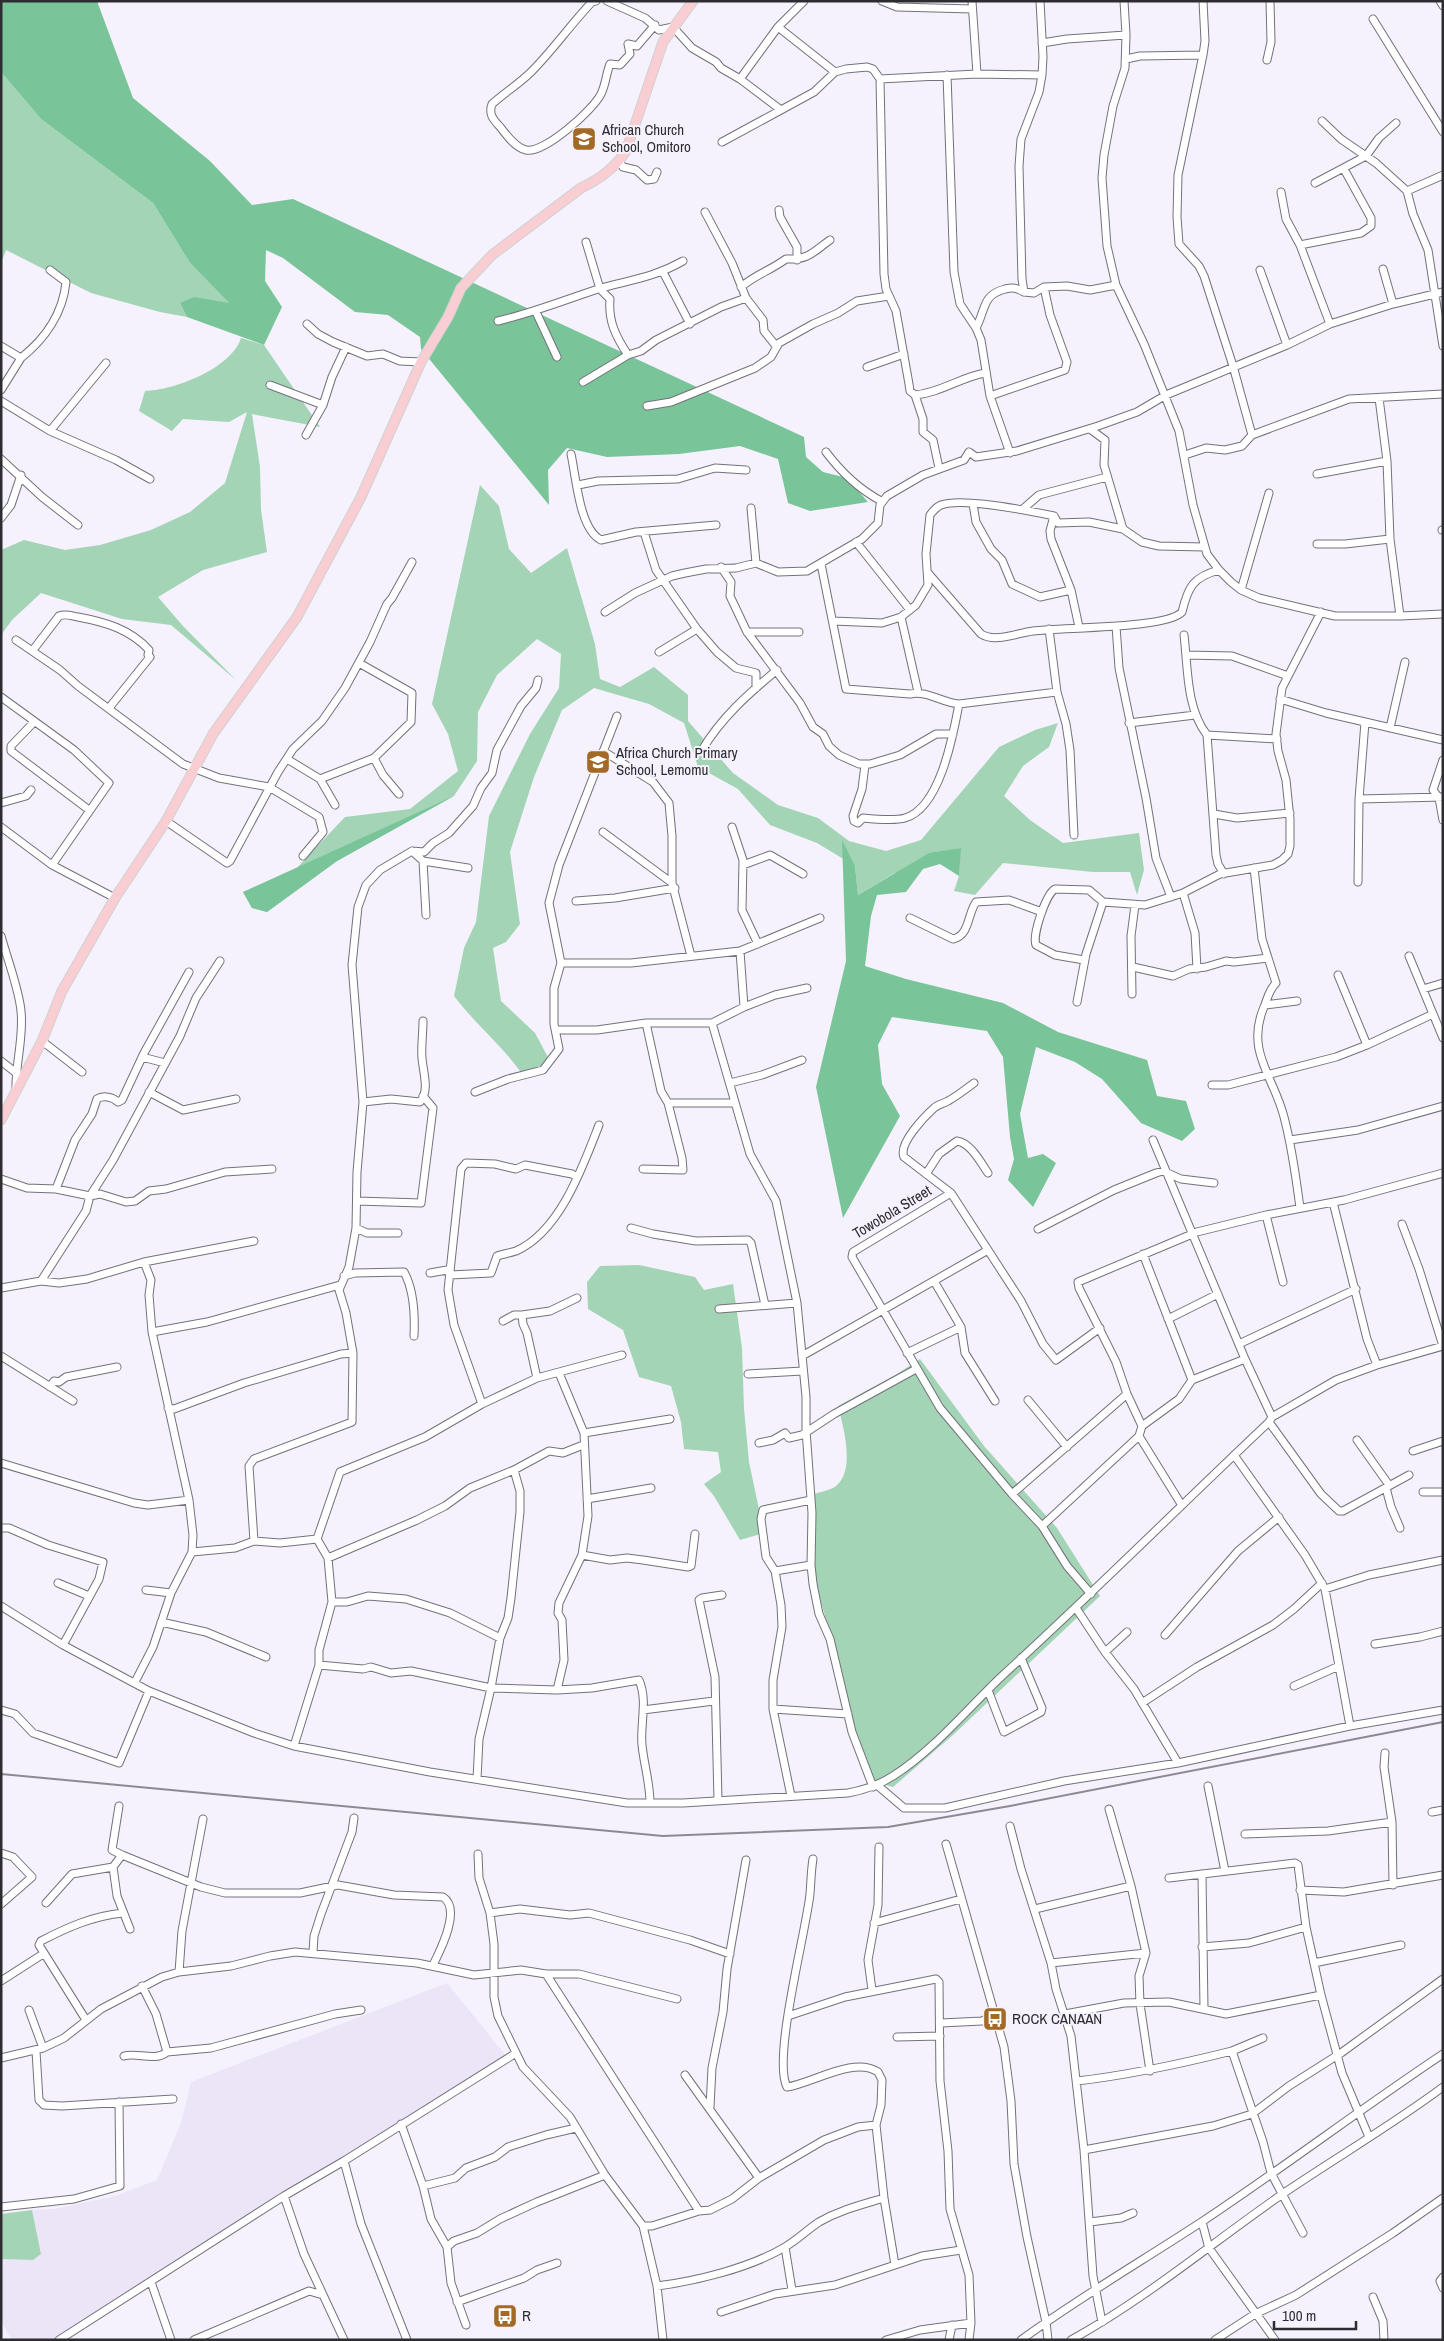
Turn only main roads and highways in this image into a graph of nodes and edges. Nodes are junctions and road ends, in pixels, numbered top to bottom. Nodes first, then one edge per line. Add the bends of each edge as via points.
1 (694, 1) edge
2 (1, 1120) edge

1 - 2 main road via 663,42 620,161 492,255 461,288 421,362 361,497 297,617 213,734 166,821 115,898 62,991 42,1041

